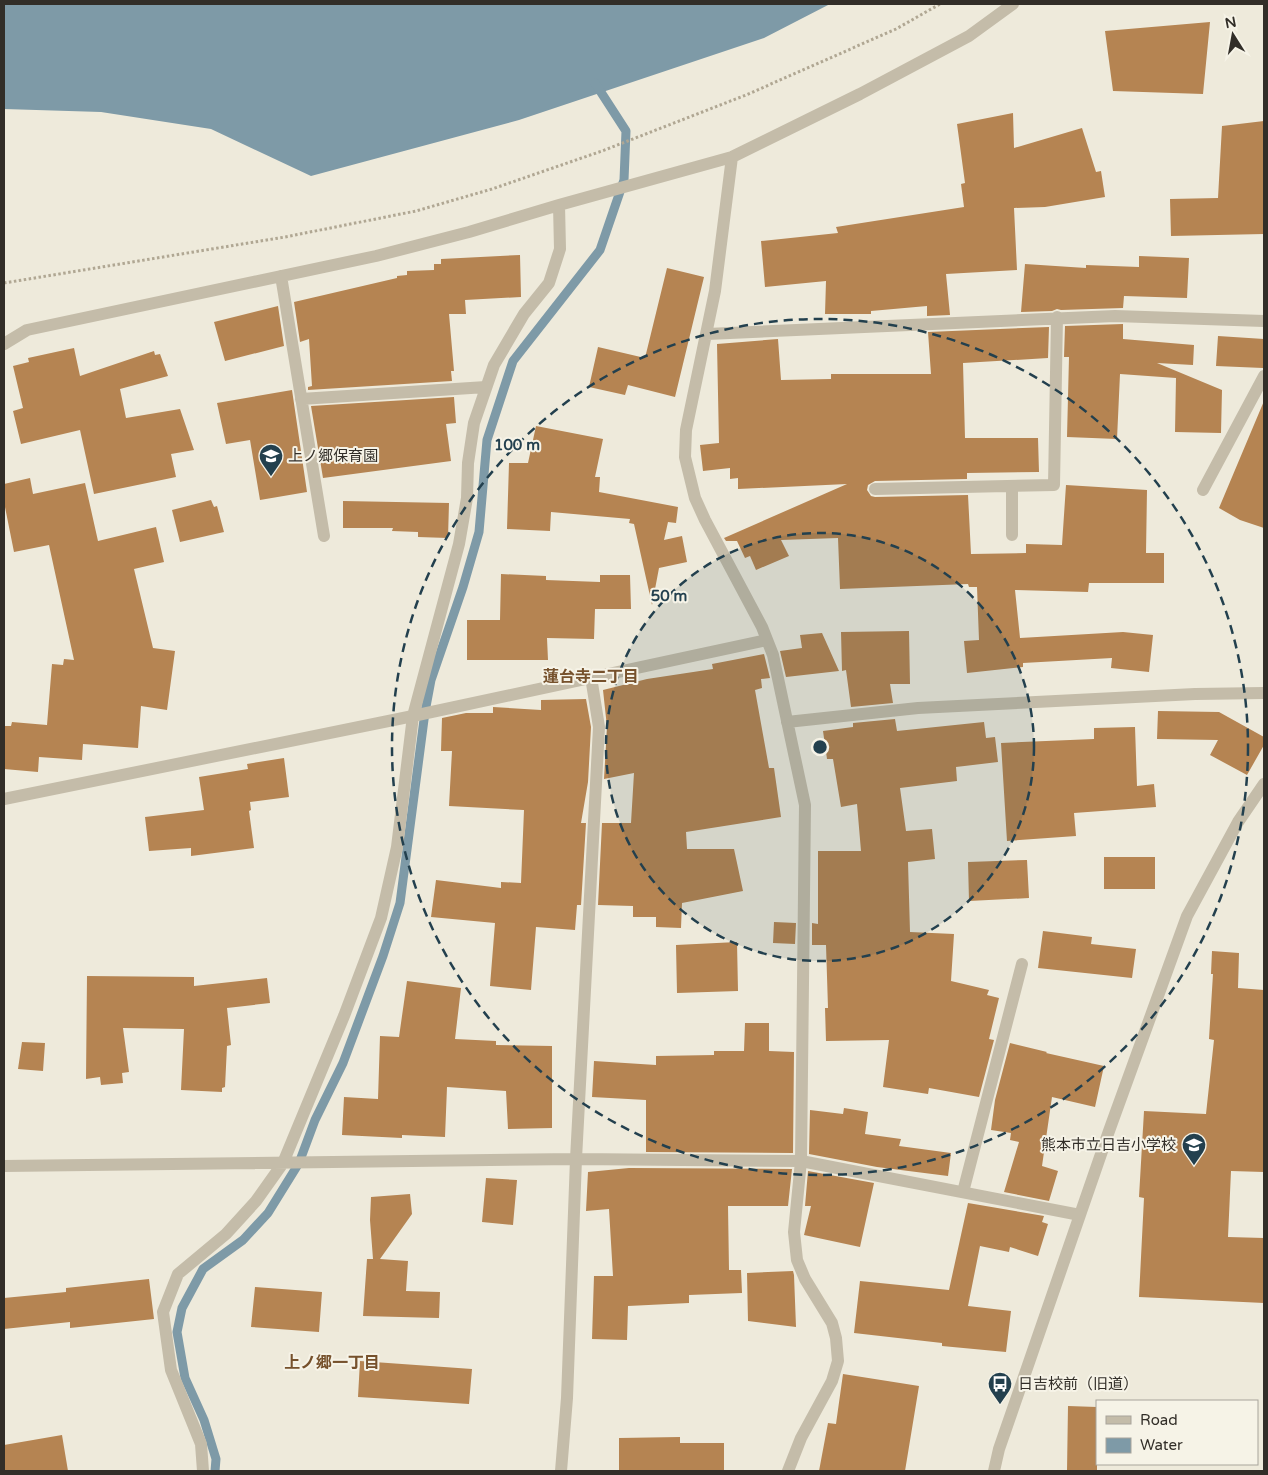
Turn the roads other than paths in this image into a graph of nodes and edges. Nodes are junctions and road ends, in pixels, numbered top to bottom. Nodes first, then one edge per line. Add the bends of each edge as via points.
1 (1013, 4) edge
2 (732, 157) junction
3 (559, 205) junction
4 (281, 276) junction
5 (1057, 317) junction
6 (1264, 321) edge
7 (707, 334) junction
8 (4, 344) edge
9 (1264, 376) edge
10 (486, 387) junction
11 (1259, 398) edge
12 (301, 399) junction
13 (1012, 487) junction
14 (875, 489) dead end
15 (1203, 490) dead end
16 (1012, 535) dead end
17 (324, 536) dead end
18 (767, 640) junction
19 (590, 677) junction
20 (1264, 693) edge
21 (414, 716) junction
22 (787, 722) junction
23 (1264, 784) edge
24 (4, 799) edge
25 (1022, 964) dead end
26 (576, 1159) junction
27 (801, 1161) junction
28 (283, 1163) junction
29 (4, 1166) edge
30 (963, 1192) junction
31 (1080, 1215) junction
32 (203, 1471) edge
33 (561, 1471) edge
34 (788, 1471) edge
35 (994, 1471) edge

1 - 2 street via 969,36
2 - 3 street
2 - 7 street via 716,291
3 - 4 street via 432,242
3 - 10 street via 560,249 549,283 524,314 494,365
4 - 8 street via 27,330
4 - 12 street
5 - 6 street
5 - 7 street
5 - 13 street via 1054,485
7 - 18 street via 686,430 688,476 705,520
9 - 11 street
10 - 12 street
10 - 21 street via 474,423 459,544
11 - 15 street
12 - 17 street
13 - 14 street
13 - 16 street
18 - 19 street
18 - 22 street
19 - 21 street
19 - 26 street via 599,727
20 - 22 street via 918,708
21 - 24 street
21 - 28 street via 396,847 381,918
22 - 27 street via 806,819
23 - 31 street via 1238,822 1187,916
25 - 30 street
26 - 27 street
26 - 28 street
26 - 33 street
27 - 30 street
27 - 34 street via 794,1232 797,1260 804,1279 832,1323 838,1361 832,1381 801,1438
28 - 29 street
28 - 32 street via 256,1201 226,1234 178,1274 162,1312 170,1370 201,1444
30 - 31 street
31 - 35 street

